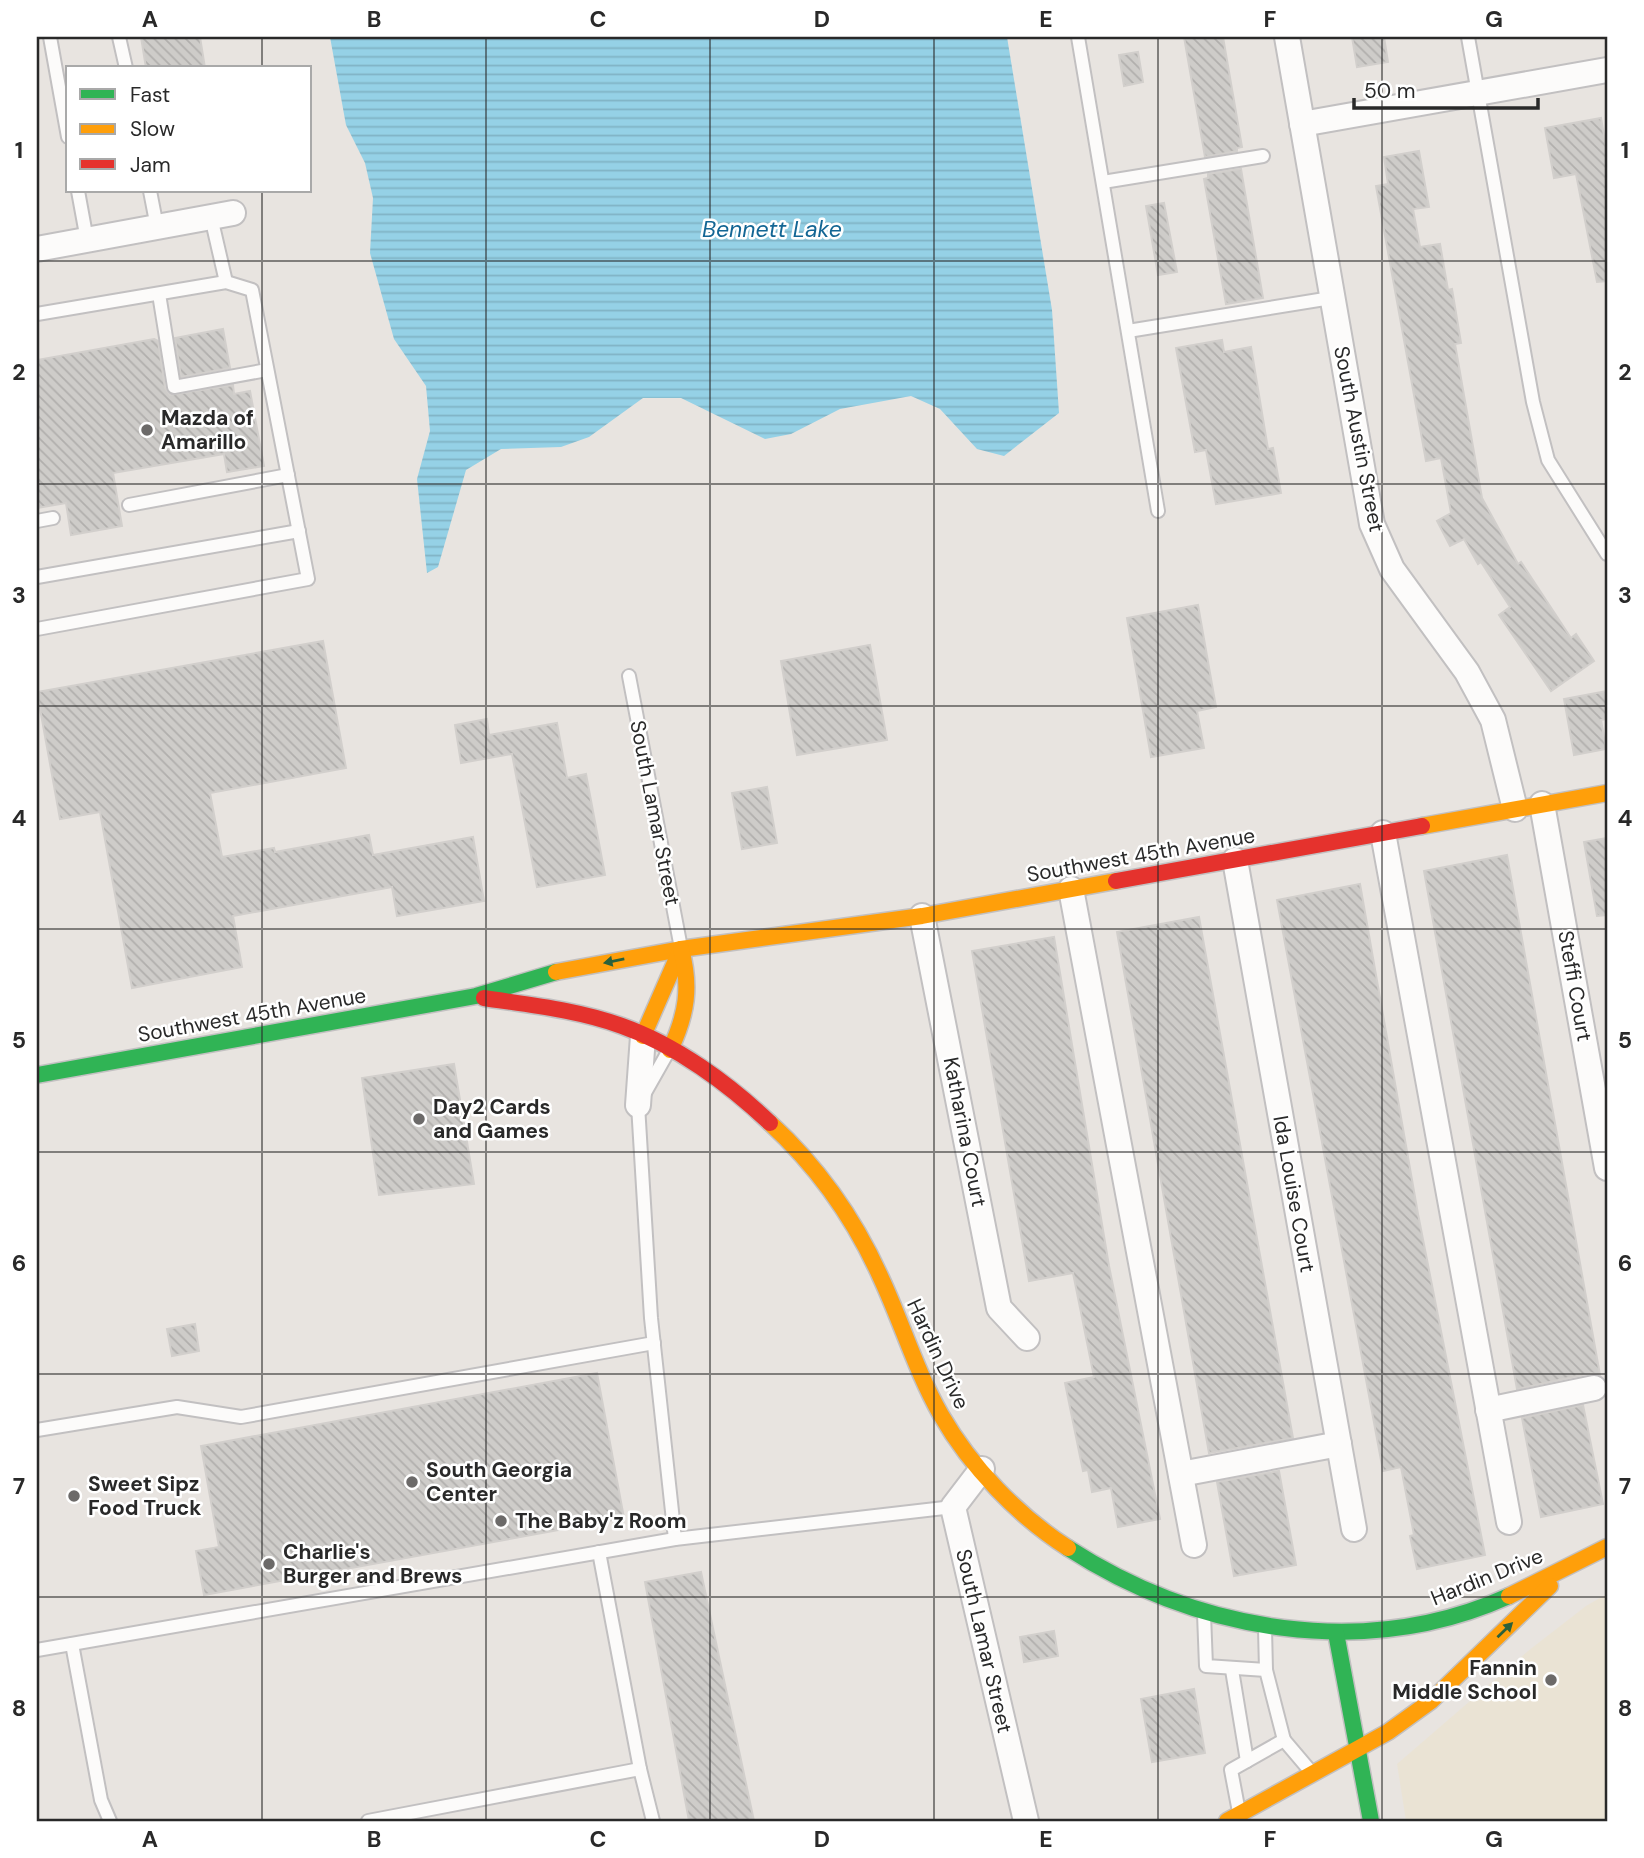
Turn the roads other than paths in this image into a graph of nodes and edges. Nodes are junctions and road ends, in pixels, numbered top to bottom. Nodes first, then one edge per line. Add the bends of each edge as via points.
1 (50, 37) edge
2 (119, 37) edge
3 (1079, 37) edge
4 (1287, 37) edge
5 (1468, 37) edge
6 (126, 66) edge
7 (1607, 71) edge
8 (1478, 93) junction
9 (1301, 124) junction
10 (66, 126) edge
11 (1263, 156) dead end
12 (1103, 182) junction
13 (78, 192) edge
14 (150, 192) edge
15 (222, 215) joint
16 (157, 227) junction
17 (87, 240) junction
18 (37, 246) edge
19 (226, 282) junction
20 (159, 294) junction
21 (1331, 298) junction
22 (37, 314) edge
23 (1128, 331) junction
24 (267, 370) junction
25 (288, 475) junction
26 (129, 505) dead end
27 (1158, 511) dead end
28 (53, 519) dead end
29 (37, 521) edge
30 (299, 531) junction
31 (1607, 554) edge
32 (37, 578) edge
33 (37, 629) edge
34 (629, 676) dead end
35 (1607, 793) edge
36 (1542, 804) junction
37 (1515, 809) junction
38 (1383, 833) junction
39 (1235, 860) junction
40 (1071, 889) junction
41 (922, 916) junction
42 (762, 938) junction
43 (681, 949) junction
44 (713, 962) dead end
45 (701, 975) dead end
46 (691, 995) junction
47 (475, 996) junction
48 (643, 1036) junction
49 (670, 1050) junction
50 (41, 1074) edge
51 (638, 1105) junction
52 (1607, 1168) edge
53 (1027, 1338) dead end
54 (654, 1343) junction
55 (1594, 1388) dead end
56 (1488, 1410) junction
57 (37, 1430) edge
58 (1339, 1444) junction
59 (982, 1469) junction
60 (1181, 1474) junction
61 (953, 1507) junction
62 (1509, 1522) dead end
63 (1354, 1529) dead end
64 (675, 1539) junction
65 (1194, 1545) dead end
66 (1607, 1547) edge
67 (599, 1552) junction
68 (1576, 1562) junction
69 (1204, 1615) junction
70 (1265, 1628) junction
71 (1336, 1633) junction
72 (72, 1644) junction
73 (37, 1650) edge
74 (1232, 1670) junction
75 (1266, 1671) junction
76 (1284, 1740) junction
77 (1358, 1751) junction
78 (1247, 1761) junction
79 (640, 1769) junction
80 (1314, 1775) junction
81 (1233, 1819) edge
82 (110, 1821) edge
83 (368, 1821) edge
84 (653, 1821) edge
85 (1026, 1821) edge
86 (1371, 1821) edge

1 - 10 lane
2 - 6 lane
3 - 12 lane
4 - 9 street, South Austin Street
5 - 8 lane
7 - 8 street
8 - 9 street
8 - 31 lane via 1533,402 1548,460
9 - 21 street, South Austin Street
11 - 12 lane
12 - 23 lane
13 - 17 lane
14 - 16 lane
15 - 16 street
15 - 19 lane
16 - 17 street
17 - 18 street
19 - 20 lane
19 - 24 lane via 252,290
20 - 22 lane
20 - 24 lane via 174,387
21 - 23 lane
21 - 37 street, South Austin Street via 1372,524 1392,569 1467,672 1493,720
23 - 27 lane
24 - 25 lane
25 - 26 lane
25 - 30 lane
28 - 29 lane
30 - 32 lane
30 - 33 lane via 308,579
34 - 43 lane, South Lamar Street
35 - 36 street, Southwest 45th Avenue
36 - 37 street, Southwest 45th Avenue
36 - 52 street, Steffi Court
37 - 38 street, Southwest 45th Avenue
38 - 39 street, Southwest 45th Avenue
38 - 56 street
39 - 40 street, Southwest 45th Avenue
39 - 58 street, Ida Louise Court
40 - 41 street, Southwest 45th Avenue
40 - 60 street
41 - 42 street, Southwest 45th Avenue
41 - 53 street, Katharina Court via 999,1308
42 - 43 street, Southwest 45th Avenue
42 - 44 street
43 - 46 street
43 -> 47 street, Southwest 45th Avenue via 561,971
43 - 48 street
45 - 46 street
46 - 49 street via 687,1016
47 - 48 street, Hardin Drive via 570,1011
47 - 50 street, Southwest 45th Avenue
48 - 49 street, Hardin Drive
48 - 51 street
49 - 51 lane
49 - 59 street, Hardin Drive via 734,1090 814,1168 871,1256 925,1384 954,1436
51 - 54 lane
54 - 57 lane via 241,1417 177,1407
54 - 64 lane
55 - 56 street
56 - 62 street
58 - 60 street
58 - 63 street, Ida Louise Court
59 - 61 street
59 - 69 street, Hardin Drive via 1007,1501 1066,1550 1111,1577
60 - 65 street
61 - 64 lane
61 - 85 street, South Lamar Street
64 - 67 lane
66 - 68 street, Hardin Drive
67 - 72 lane
67 - 79 lane
68 - 71 street, Hardin Drive via 1529,1587 1448,1619 1377,1632
77 -> 68 street via 1431,1701
69 - 70 street, Hardin Drive
69 - 74 lane via 1206,1666
70 - 71 street, Hardin Drive
70 - 75 lane
71 - 77 street
72 - 73 lane
72 - 82 lane via 101,1800
74 - 75 lane
74 - 78 lane
75 - 76 lane
76 - 78 lane
76 - 80 lane
77 - 80 street
77 - 86 street
78 - 81 lane via 1231,1770
79 - 83 lane
79 - 84 lane
80 - 81 street

